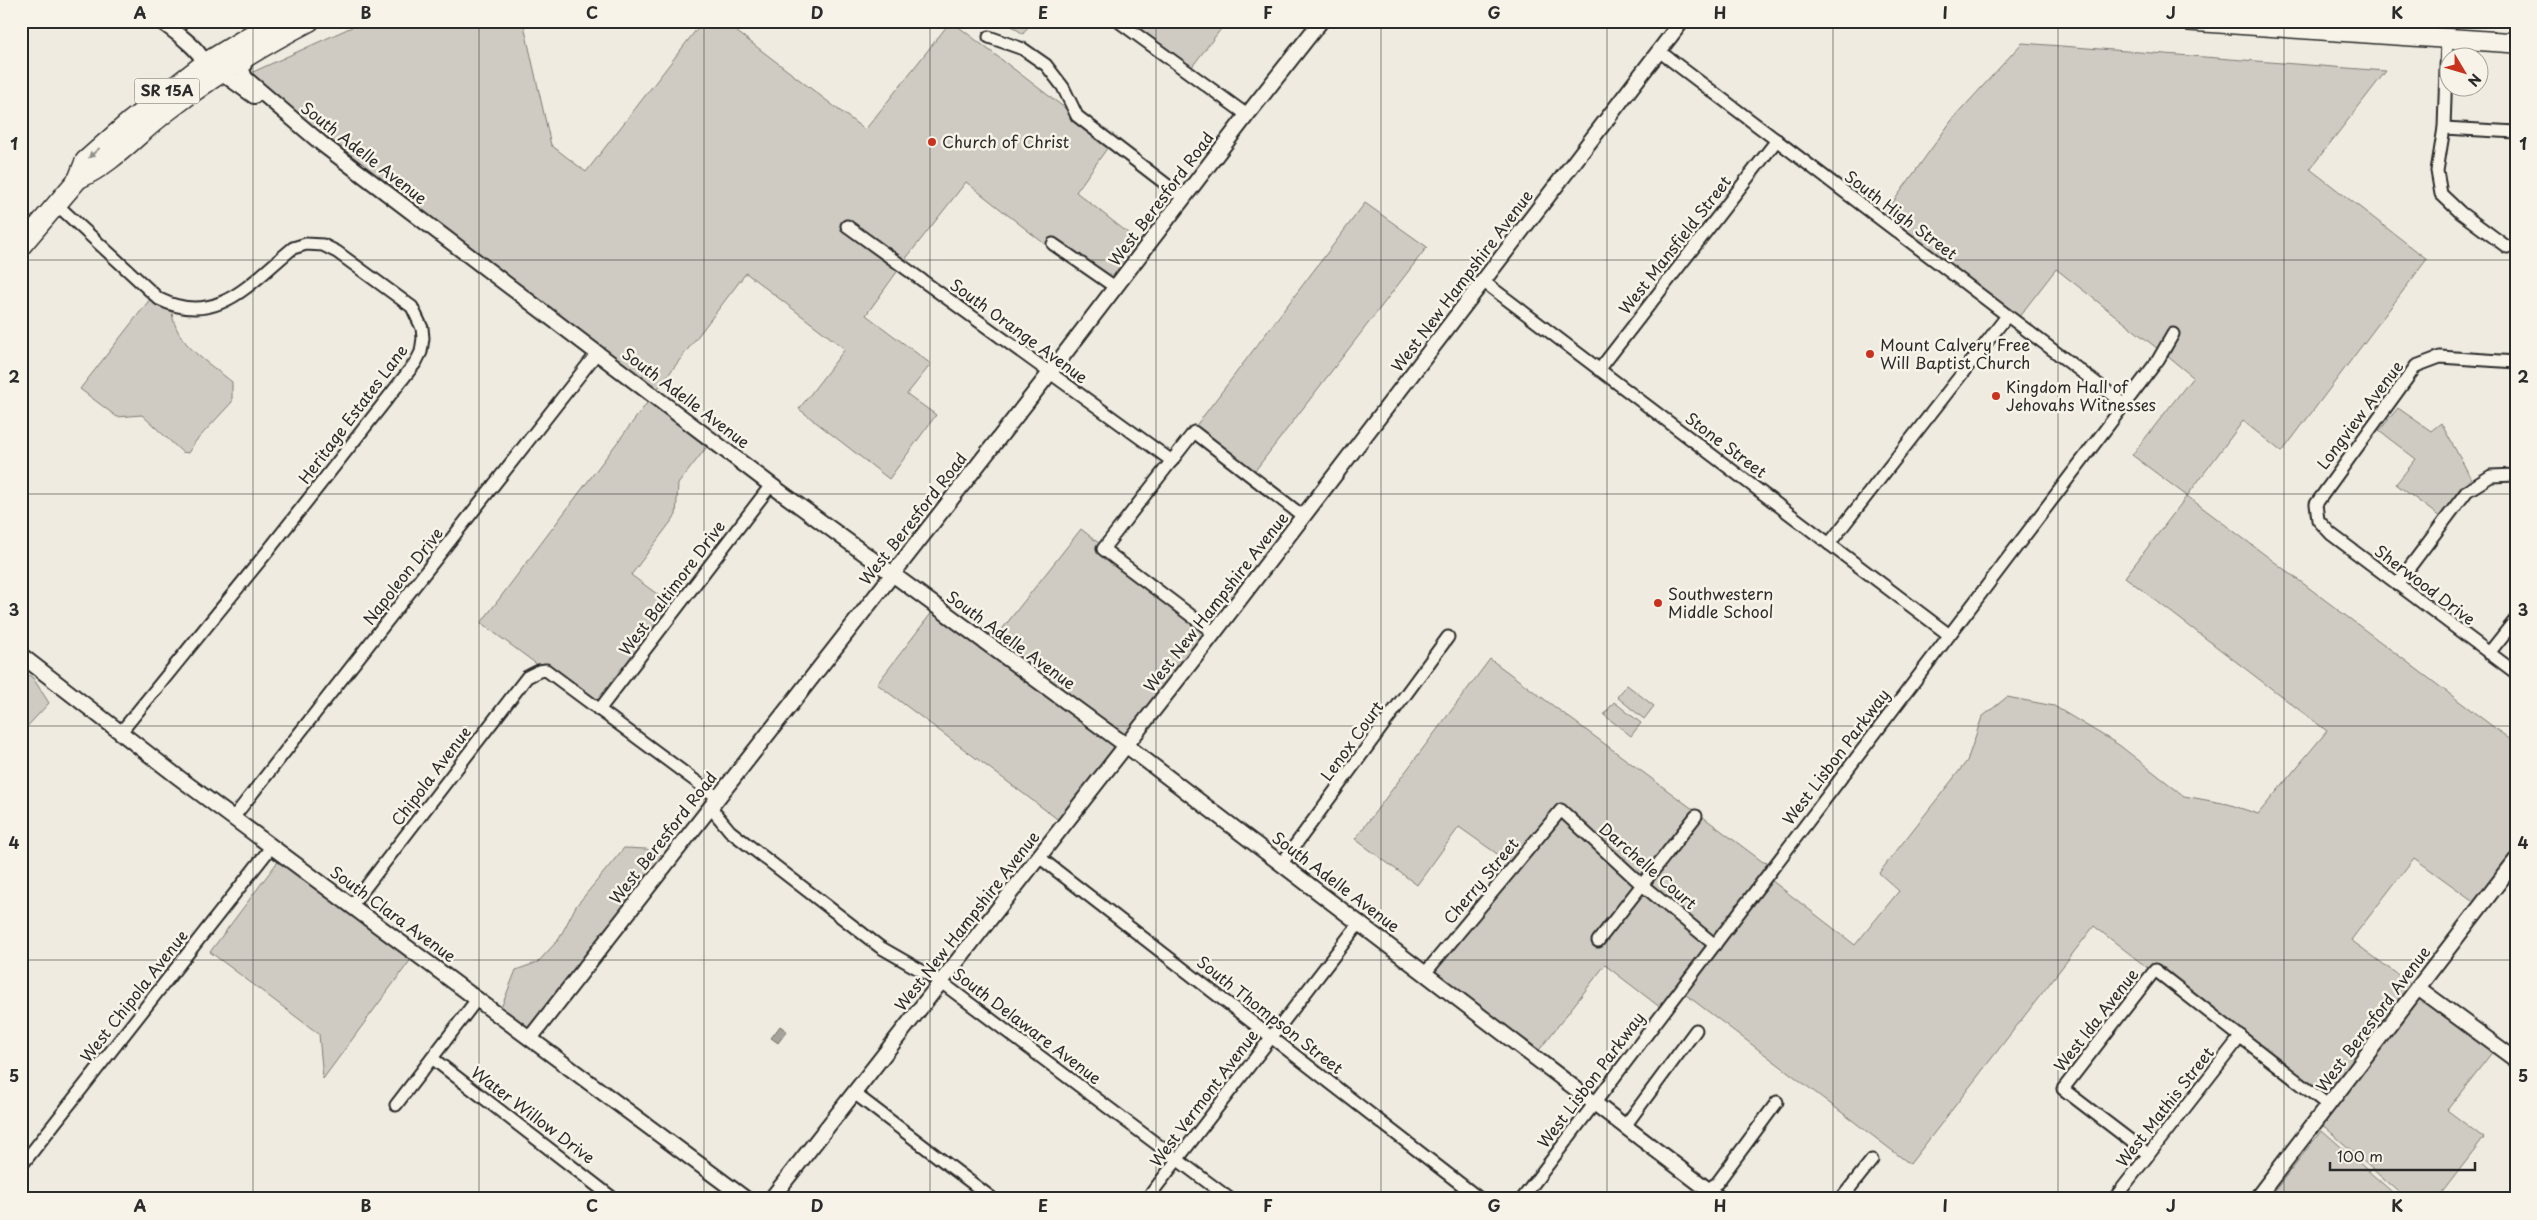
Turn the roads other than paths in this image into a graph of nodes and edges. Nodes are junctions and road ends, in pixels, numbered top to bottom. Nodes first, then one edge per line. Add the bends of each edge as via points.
1 (160, 21) edge
2 (274, 21) edge
3 (290, 21) edge
4 (310, 21) edge
5 (1118, 21) edge
6 (1321, 21) edge
7 (1682, 21) edge
8 (2189, 21) edge
9 (989, 36) dead end
10 (2447, 38) junction
11 (2516, 43) edge
12 (1659, 51) junction
13 (226, 64) junction
14 (281, 110) junction
15 (1246, 114) junction
16 (2444, 128) junction
17 (2516, 132) edge
18 (1777, 140) junction
19 (78, 179) junction
20 (1184, 198) junction
21 (55, 203) junction
22 (847, 226) dead end
23 (1053, 244) dead end
24 (21, 246) edge
25 (2516, 247) edge
26 (1484, 282) junction
27 (1115, 287) junction
28 (2006, 316) junction
29 (2173, 334) dead end
30 (597, 353) junction
31 (2516, 362) edge
32 (1599, 370) junction
33 (1049, 374) junction
34 (2124, 404) junction
35 (1172, 460) junction
36 (2516, 475) edge
37 (771, 485) junction
38 (1304, 517) junction
39 (2318, 520) joint
40 (1829, 544) junction
41 (892, 575) junction
42 (2397, 584) junction
43 (2516, 619) edge
44 (1214, 633) junction
45 (1948, 634) junction
46 (1448, 637) dead end
47 (2489, 653) junction
48 (21, 654) edge
49 (539, 670) joint
50 (2516, 673) edge
51 (599, 710) junction
52 (121, 732) junction
53 (1126, 746) junction
54 (714, 802) junction
55 (1561, 810) joint
56 (1696, 816) dead end
57 (233, 818) junction
58 (272, 846) junction
59 (1039, 858) junction
60 (2516, 860) edge
61 (1282, 863) junction
62 (1641, 884) junction
63 (352, 905) junction
64 (1360, 922) junction
65 (1598, 941) dead end
66 (1715, 945) junction
67 (1426, 972) junction
68 (941, 982) junction
69 (2418, 988) junction
70 (478, 998) junction
71 (1696, 1030) dead end
72 (1272, 1036) junction
73 (2241, 1036) junction
74 (531, 1037) junction
75 (432, 1058) junction
76 (2516, 1060) edge
77 (854, 1093) junction
78 (1777, 1102) dead end
79 (1594, 1103) junction
80 (396, 1105) dead end
81 (2328, 1106) junction
82 (1624, 1126) junction
83 (2148, 1154) junction
84 (1178, 1159) junction
85 (1872, 1160) dead end
86 (21, 1166) edge
87 (1704, 1194) edge
88 (614, 1199) edge
89 (746, 1199) edge
90 (771, 1199) edge
91 (993, 1199) edge
92 (1147, 1199) edge
93 (1230, 1199) edge
94 (1480, 1199) edge
95 (1522, 1199) edge
96 (1720, 1199) edge
97 (1841, 1199) edge
98 (2114, 1199) edge
99 (2256, 1199) edge

1 - 13 street, South Adelle Avenue via 192,46
2 - 13 highway, SR 15A
3 - 13 highway via 236,51
4 - 13 highway, SR 15A
5 - 15 street
6 - 15 street, West Beresford Road
7 - 12 street, West New Hampshire Avenue
8 - 10 highway
9 - 20 street via 1023,49 1046,65 1063,88 1077,116
10 - 11 highway
10 - 16 street
12 - 18 street, South High Street
12 - 26 street, West New Hampshire Avenue
13 - 14 street, South Adelle Avenue via 242,70 245,78
13 - 14 street, South Adelle Avenue via 229,78
13 - 19 highway, SR 15A via 98,170
13 -> 19 highway, SR 15A via 164,93 85,161
14 - 30 street, South Adelle Avenue
15 - 20 street, West Beresford Road
16 - 17 street
16 - 25 street via 2437,171 2440,194 2508,246
18 - 28 street, South High Street
18 - 32 street, West Mansfield Street
19 - 21 highway, SR 15A
20 - 27 street, West Beresford Road
21 - 24 highway, SR 15A
21 - 52 street, Heritage Estates Lane via 159,299 174,306 206,309 228,301 293,248 306,244 323,245 412,308 422,328 416,362
22 - 33 street, South Orange Avenue
23 - 27 street
26 - 32 street, Stone Street
26 - 38 street, West New Hampshire Avenue
27 - 33 street, West Beresford Road
28 - 34 street, South High Street
28 - 40 street
29 - 34 street, West Lisbon Parkway via 2158,360
30 - 37 street, South Adelle Avenue
30 - 57 street, Napoleon Drive
31 - 39 street, Longview Avenue via 2440,356 2416,366 2316,504
32 - 40 street, Stone Street
33 - 35 street, South Orange Avenue
33 - 41 street, West Beresford Road
34 - 45 street, West Lisbon Parkway
35 - 38 street via 1194,432
35 - 44 street via 1103,549
36 - 42 street via 2491,476 2467,491
37 - 41 street, South Adelle Avenue
37 - 51 street, West Baltimore Drive
38 - 44 street, West New Hampshire Avenue
39 - 42 street, Sherwood Drive via 2331,534
40 - 45 street, Stone Street
41 - 53 street, South Adelle Avenue
41 - 54 street, West Beresford Road
42 - 47 street, Sherwood Drive
43 - 47 street
44 - 53 street, West New Hampshire Avenue
45 - 66 street, West Lisbon Parkway
46 - 61 street, Lenox Court
47 - 50 street, Sherwood Drive
48 - 52 street, South Clara Avenue
49 - 51 street, South Delaware Avenue via 546,670
49 - 63 street, Chipola Avenue via 527,677
51 - 54 street, South Delaware Avenue
52 - 57 street, South Clara Avenue
53 - 59 street, West New Hampshire Avenue
53 - 61 street, South Adelle Avenue
54 - 68 street, South Delaware Avenue via 730,830 880,947
54 - 74 street, West Beresford Road
55 - 62 street, Darchelle Court
55 - 67 street, Cherry Street
56 - 62 street
57 - 58 street, South Clara Avenue
58 - 63 street, South Clara Avenue
58 - 86 street, West Chipola Avenue
59 - 68 street, West New Hampshire Avenue
59 - 72 street, South Thompson Street
60 - 69 street, West Beresford Avenue
61 - 64 street, South Adelle Avenue
62 - 65 street
62 - 66 street, Darchelle Court
63 - 70 street, South Clara Avenue
64 - 67 street, South Adelle Avenue
64 - 72 street, West Vermont Avenue
66 - 79 street, West Lisbon Parkway
67 - 79 street, South Adelle Avenue
68 - 77 street, West New Hampshire Avenue
68 - 84 street, South Delaware Avenue
69 - 76 street
69 - 81 street, West Beresford Avenue
70 - 74 street, South Clara Avenue
70 - 75 street
71 - 82 street
72 - 84 street, West Vermont Avenue
72 - 94 street, South Thompson Street
73 - 81 street
73 - 83 street, West Mathis Street
73 - 83 street, West Ida Avenue via 2156,970 2063,1089
74 - 89 street, South Clara Avenue
75 - 80 street
75 - 88 street, Water Willow Drive
77 - 90 street, West New Hampshire Avenue
77 - 91 street
78 - 87 street via 1717,1183
79 - 82 street, South Adelle Avenue
79 - 95 street, West Lisbon Parkway
81 - 99 street, West Beresford Avenue
82 - 87 street, South Adelle Avenue
83 - 98 street, West Mathis Street
84 - 92 street, West Vermont Avenue
84 - 93 street, South Delaware Avenue
85 - 97 street
87 - 96 street, South Adelle Avenue

